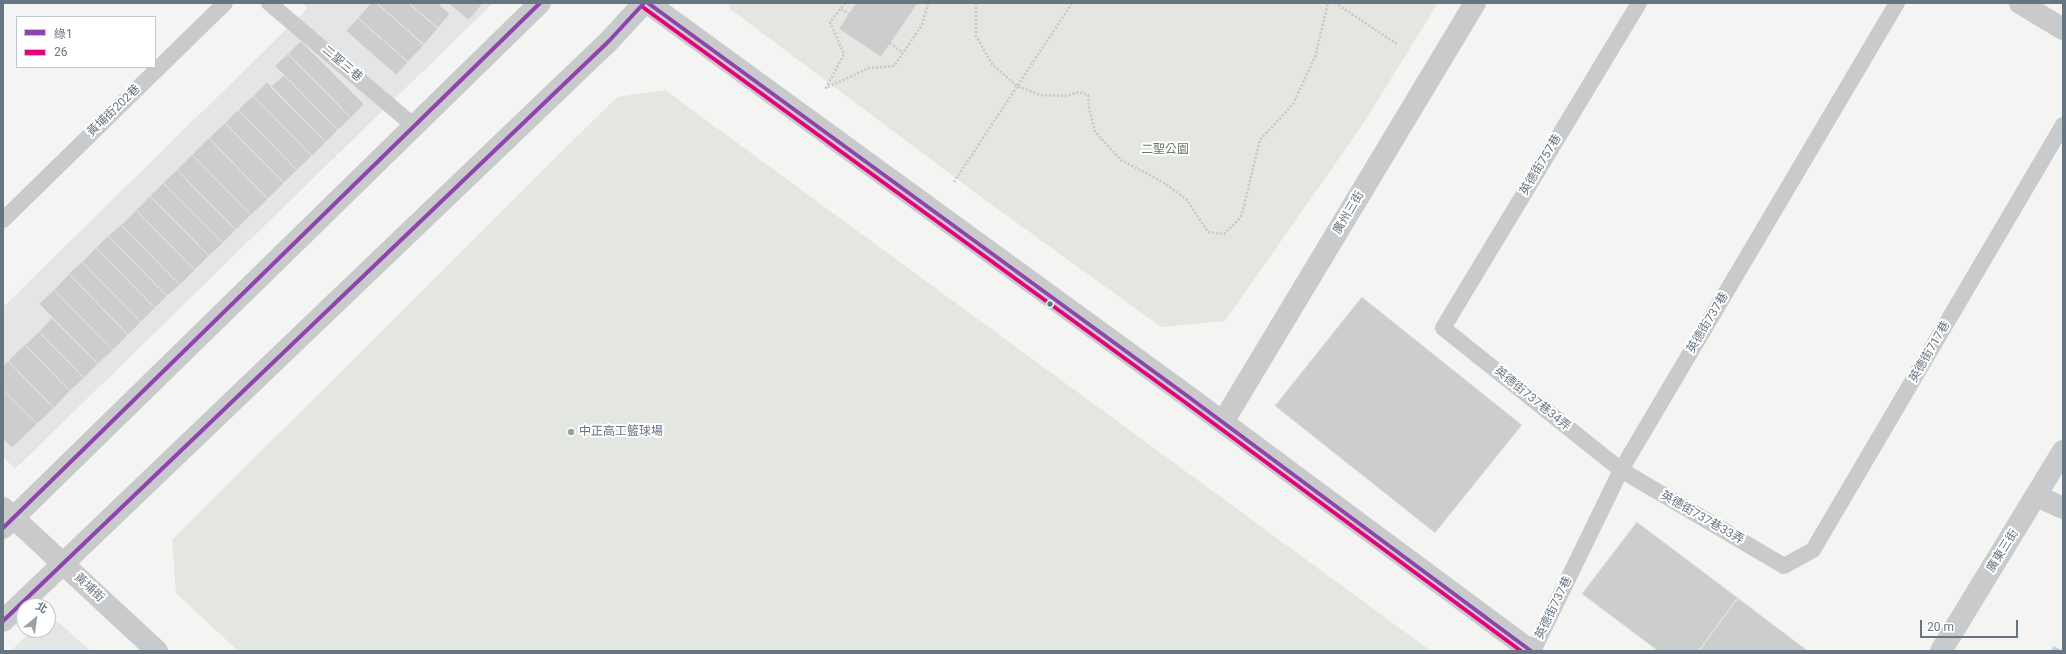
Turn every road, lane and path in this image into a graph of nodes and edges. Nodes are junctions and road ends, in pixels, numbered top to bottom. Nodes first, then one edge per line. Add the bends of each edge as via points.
1 (225, 3) edge
2 (269, 3) edge
3 (540, 3) edge
4 (644, 3) edge
5 (648, 3) edge
6 (845, 3) edge
7 (928, 3) edge
8 (976, 3) edge
9 (1072, 3) edge
10 (1328, 3) edge
11 (1336, 3) edge
12 (1475, 3) edge
13 (1639, 3) edge
14 (1897, 3) edge
15 (2020, 3) edge
16 (841, 9) junction
17 (849, 14) dead end
18 (2063, 29) edge
19 (890, 43) dead end
20 (1396, 44) dead end
21 (903, 53) junction
22 (1017, 86) junction
23 (2063, 125) edge
24 (414, 126) junction
25 (954, 182) dead end
26 (3, 220) edge
27 (1443, 328) joint
28 (1223, 422) junction
29 (2063, 451) edge
30 (1621, 470) junction
31 (2037, 496) junction
32 (2063, 508) edge
33 (7, 518) edge
34 (62, 563) junction
35 (1784, 566) joint
36 (3, 621) edge
37 (157, 651) edge
38 (1532, 651) edge
39 (1941, 651) edge

1 - 26 lane, 黃埔街202巷
2 - 24 lane, 二聖三巷
3 - 24 street
4 - 34 street via 604,47
5 - 28 street
6 - 16 path
7 - 21 path via 922,25
8 - 22 path via 976,36 992,64
9 - 22 path
10 - 22 path via 1315,57 1293,104 1260,140 1241,217 1224,234 1208,232 1187,200 1163,182 1121,160 1095,132 1088,95 1079,92 1065,96 1041,95
11 - 20 path
12 - 28 street, 廣州三街
13 - 27 lane, 英德街757巷
14 - 30 lane, 英德街737巷
15 - 18 street
16 - 17 path
16 - 21 path via 830,22 844,54 826,88 869,68 894,66
19 - 21 path
22 - 25 path
23 - 35 lane, 英德街717巷 via 1813,550
24 - 33 street
27 - 30 lane, 英德街737巷34弄
28 - 38 street
29 - 31 street, 廣東三街
30 - 35 lane, 英德街737巷33弄
30 - 38 lane, 英德街737巷
31 - 32 street
31 - 39 street, 廣東三街
33 - 34 street, 黃埔街
34 - 36 street
34 - 37 street, 黃埔街

